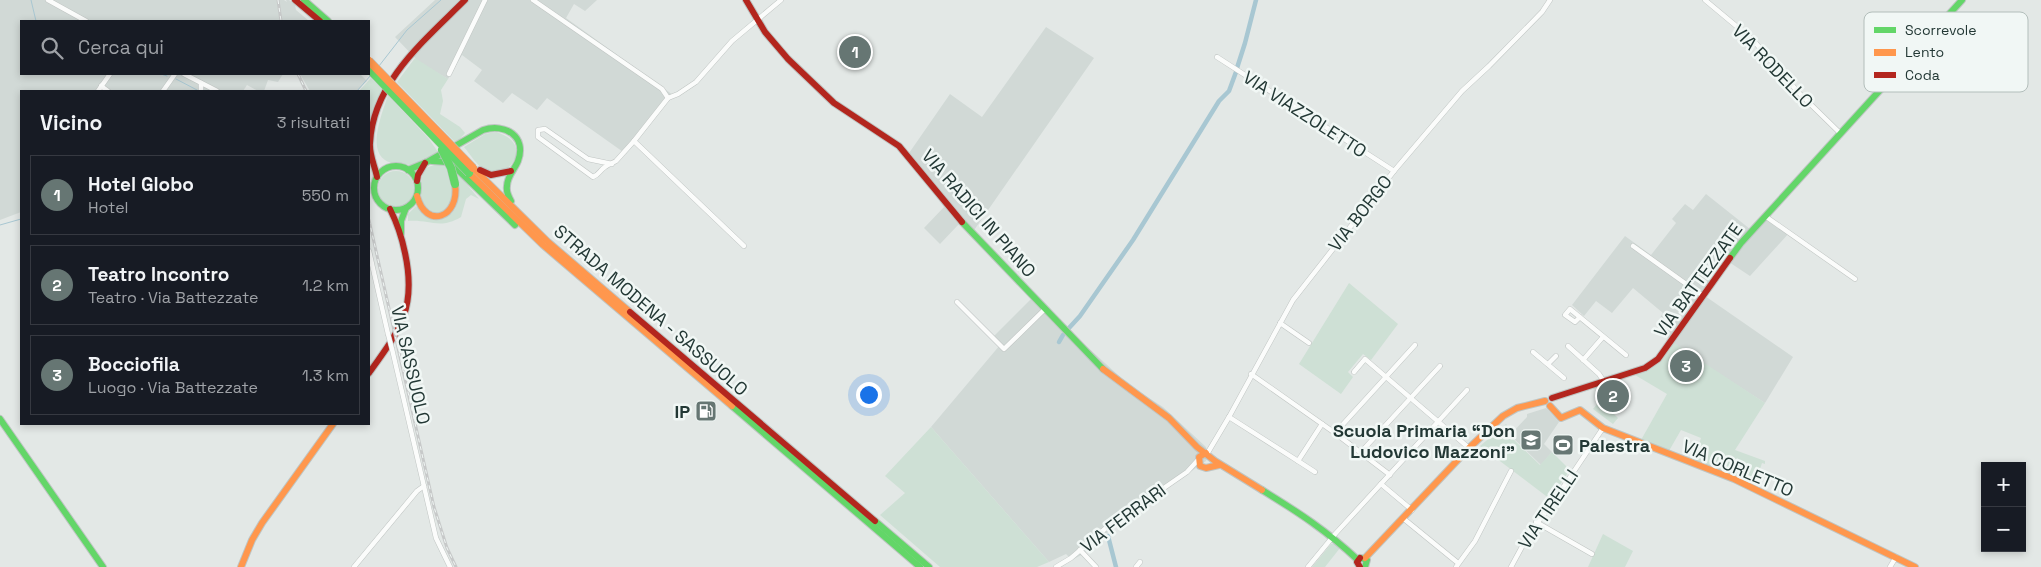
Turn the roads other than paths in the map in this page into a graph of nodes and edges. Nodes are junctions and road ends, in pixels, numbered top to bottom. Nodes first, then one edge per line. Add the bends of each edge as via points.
1 (48, 0) edge
2 (295, 0) edge
3 (304, 0) edge
4 (465, 0) edge
5 (485, 0) edge
6 (533, 0) edge
7 (746, 0) edge
8 (781, 0) edge
9 (1550, 0) edge
10 (1705, 0) edge
11 (1962, 0) edge
12 (1951, 12) edge
13 (84, 20) edge
14 (319, 20) edge
15 (327, 20) edge
16 (756, 20) junction
17 (1216, 57) dead end
18 (370, 62) edge
19 (370, 70) edge
20 (449, 74) dead end
21 (109, 75) edge
22 (174, 75) edge
23 (186, 75) edge
24 (201, 83) junction
25 (101, 86) junction
26 (99, 90) edge
27 (107, 90) edge
28 (164, 90) edge
29 (201, 90) edge
30 (215, 90) edge
31 (1878, 92) edge
32 (668, 98) junction
33 (1840, 133) junction
34 (434, 138) junction
35 (634, 141) junction
36 (371, 151) junction
37 (428, 162) junction
38 (612, 164) junction
39 (391, 166) junction
40 (472, 169) junction
41 (408, 170) junction
42 (511, 171) junction
43 (1394, 171) junction
44 (377, 177) junction
45 (417, 182) junction
46 (417, 196) junction
47 (406, 208) junction
48 (390, 209) junction
49 (520, 214) junction
50 (1766, 216) junction
51 (401, 236) junction
52 (543, 245) junction
53 (744, 246) dead end
54 (1633, 246) dead end
55 (370, 255) edge
56 (1855, 279) dead end
57 (1703, 296) junction
58 (957, 302) dead end
59 (1045, 309) junction
60 (1580, 317) dead end
61 (1280, 323) junction
62 (1603, 337) junction
63 (1309, 342) dead end
64 (1415, 344) dead end
65 (1568, 346) dead end
66 (1533, 352) dead end
67 (1626, 355) dead end
68 (1556, 356) dead end
69 (1583, 360) junction
70 (1548, 364) junction
71 (1440, 366) dead end
72 (370, 372) edge
73 (1354, 372) dead end
74 (1251, 374) junction
75 (1386, 376) junction
76 (1564, 378) dead end
77 (1603, 380) junction
78 (1467, 390) dead end
79 (1411, 398) junction
80 (1550, 404) junction
81 (1229, 418) junction
82 (0, 419) edge
83 (1439, 422) junction
84 (1322, 424) junction
85 (332, 425) edge
86 (1603, 428) junction
87 (1335, 433) junction
88 (1469, 448) junction
89 (1361, 452) junction
90 (1204, 456) junction
91 (1298, 461) junction
92 (1220, 465) junction
93 (1205, 467) junction
94 (1511, 471) dead end
95 (1186, 472) junction
96 (1314, 472) dead end
97 (1390, 475) junction
98 (1381, 484) junction
99 (424, 486) junction
100 (1412, 510) junction
101 (1404, 519) junction
102 (1536, 522) junction
103 (1333, 536) junction
104 (1080, 550) junction
105 (1592, 554) dead end
106 (1896, 557) junction
107 (1140, 562) dead end
108 (1363, 562) edge
109 (1457, 565) edge
110 (1059, 566) edge
111 (1513, 566) edge
112 (103, 567) edge
113 (241, 567) edge
114 (354, 567) edge
115 (450, 567) edge
116 (920, 567) edge
117 (929, 567) edge
118 (1096, 567) edge
119 (1136, 567) edge
120 (1308, 567) edge
121 (1890, 567) edge
122 (1915, 567) edge

1 - 13 street
2 - 14 main road
3 - 15 main road
4 - 36 main road via 396,74 377,110 372,126
5 - 20 street
6 - 32 street via 662,89
7 - 16 main road, VIA RADICI IN PIANO
8 - 16 street
9 - 43 street, VIA BORGO via 1542,12 1462,91
10 - 33 street, VIA RODELLO via 1753,40 1798,92
11 - 12 main road
16 - 32 street via 732,41 696,82
16 - 59 main road, VIA RADICI IN PIANO via 788,60 834,103 899,146 953,212
17 - 43 street, VIA VIAZZOLETTO
18 - 40 main road, STRADA MODENA - SASSUOLO, bridge
19 - 34 main road, STRADA MODENA - SASSUOLO, bridge
21 - 25 street
22 - 28 street
23 - 24 street
24 - 29 street
24 - 30 street
25 - 26 street
25 - 27 street
31 - 33 main road
32 - 35 street
33 - 50 main road
34 - 40 main road, STRADA MODENA - SASSUOLO, bridge
34 - 46 main road, bridge via 448,161 455,184 455,202 449,212 429,215
35 - 38 street
35 - 53 street
36 - 39 main road via 380,162
36 - 44 main road
37 - 41 main road
37 - 42 main road via 484,129 498,127 512,133 519,146 519,159
37 - 45 main road
37 - 52 main road via 446,162 454,166 502,213
38 - 38 street via 588,159 545,128 538,130 538,137 592,177
39 - 41 main road
39 - 44 main road
40 - 42 main road via 488,175
40 - 49 main road, STRADA MODENA - SASSUOLO
40 - 52 main road, STRADA MODENA - SASSUOLO
41 - 45 main road
42 - 49 main road via 506,185 507,194
43 - 61 street, VIA BORGO via 1293,300
44 - 48 main road via 375,194 381,204
45 - 46 main road
46 - 47 main road
47 - 48 main road
47 - 51 main road via 401,221
48 - 51 main road
49 - 117 main road, STRADA MODENA - SASSUOLO via 562,254
50 - 56 street, VIA BATTEZZATE
50 - 57 main road, VIA BATTEZZATE via 1736,248
51 - 72 main road via 410,271 410,298 405,317
52 - 116 main road, STRADA MODENA - SASSUOLO
54 - 57 street
55 - 99 street, VIA SASSUOLO, bridge
57 - 77 main road, VIA BATTEZZATE via 1653,363
58 - 59 street via 1004,350
59 - 90 main road, VIA RADICI IN PIANO via 1109,374 1169,418
60 - 62 street
61 - 63 street
61 - 74 street, VIA BORGO
62 - 67 street
62 - 69 street
64 - 75 street
65 - 69 street
66 - 70 street
68 - 70 street
69 - 77 street
70 - 76 street
71 - 79 street
73 - 75 street via 1365,359
74 - 81 street, VIA BORGO
74 - 84 street
75 - 79 street
75 - 87 street
77 - 80 main road, VIA BATTEZZATE
78 - 83 street
79 - 83 street
79 - 89 street
80 - 86 main road, VIA CORLETTO via 1559,418 1580,410
80 - 88 main road, VIA BATTEZZATE via 1518,408 1503,416
81 - 90 street, VIA BORGO
81 - 91 street
82 - 112 main road
83 - 88 street
83 - 97 street
84 - 87 street
84 - 91 street
85 - 113 main road via 262,523
86 - 102 street, VIA TIRELLI
86 - 106 main road, VIA CORLETTO via 1734,479
87 - 89 street
88 - 100 main road, VIA BATTEZZATE
89 - 97 street
90 - 92 main road
90 - 93 main road, VIA RADICI IN PIANO via 1199,465
90 - 93 main road, VIA RADICI IN PIANO via 1212,462
90 - 95 street, VIA FERRARI
91 - 96 street
92 - 93 main road
92 - 103 main road
93 - 95 street, VIA FERRARI
94 - 109 street via 1475,541
95 - 104 street, VIA FERRARI
97 - 98 street
98 - 100 street
98 - 103 street
99 - 114 street
99 - 115 street, VIA SASSUOLO via 438,544
100 - 101 main road, VIA BATTEZZATE
101 - 108 main road, VIA BATTEZZATE
101 - 109 street
102 - 105 street
102 - 111 street, VIA TIRELLI
103 - 108 main road
103 - 120 street
104 - 110 street, VIA FERRARI
104 - 118 street
106 - 121 street
106 - 122 main road, VIA CORLETTO
107 - 119 street

